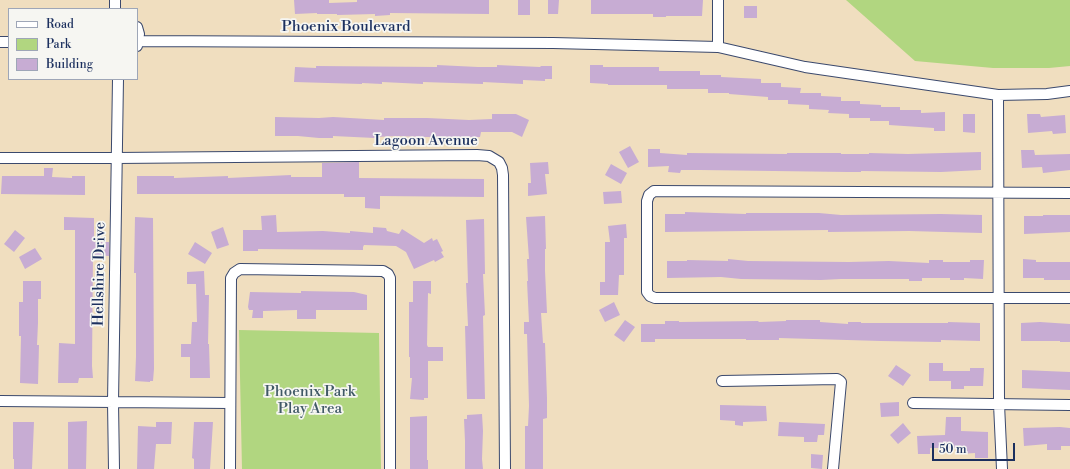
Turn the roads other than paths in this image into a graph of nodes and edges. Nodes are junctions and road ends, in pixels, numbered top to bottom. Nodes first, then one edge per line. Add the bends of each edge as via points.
1 (718, 0) edge
2 (138, 30) edge
3 (138, 43) edge
4 (718, 47) junction
5 (118, 80) edge
6 (1070, 91) edge
7 (998, 95) junction
8 (0, 158) edge
9 (116, 158) junction
10 (998, 193) junction
11 (1070, 193) edge
12 (998, 298) junction
13 (1070, 298) edge
14 (722, 381) dead end
15 (0, 401) edge
16 (114, 402) junction
17 (230, 403) junction
18 (913, 403) dead end
19 (999, 404) junction
20 (1070, 404) edge
21 (114, 469) edge
22 (230, 469) edge
23 (390, 469) edge
24 (505, 469) edge
25 (833, 469) edge
26 (1002, 469) edge

1 - 4 street
2 - 3 street
3 - 4 street, Phoenix Boulevard via 553,43
4 - 7 street, Phoenix Boulevard via 805,67
5 - 9 street, Hellshire Drive
6 - 7 street, Phoenix Boulevard
7 - 10 street
8 - 9 street
9 - 16 street, Hellshire Drive
9 - 24 street, Lagoon Avenue via 477,155 489,156 499,162 503,175
10 - 11 street
10 - 12 street
10 - 12 street via 654,191 646,201 647,292 655,298
12 - 13 street
12 - 19 street
14 - 25 street via 840,381
15 - 16 street
16 - 17 street
16 - 21 street, Hellshire Drive
17 - 22 street
17 - 23 street via 231,278 234,273 240,269 383,271 390,278
18 - 19 street
19 - 20 street
19 - 26 street

